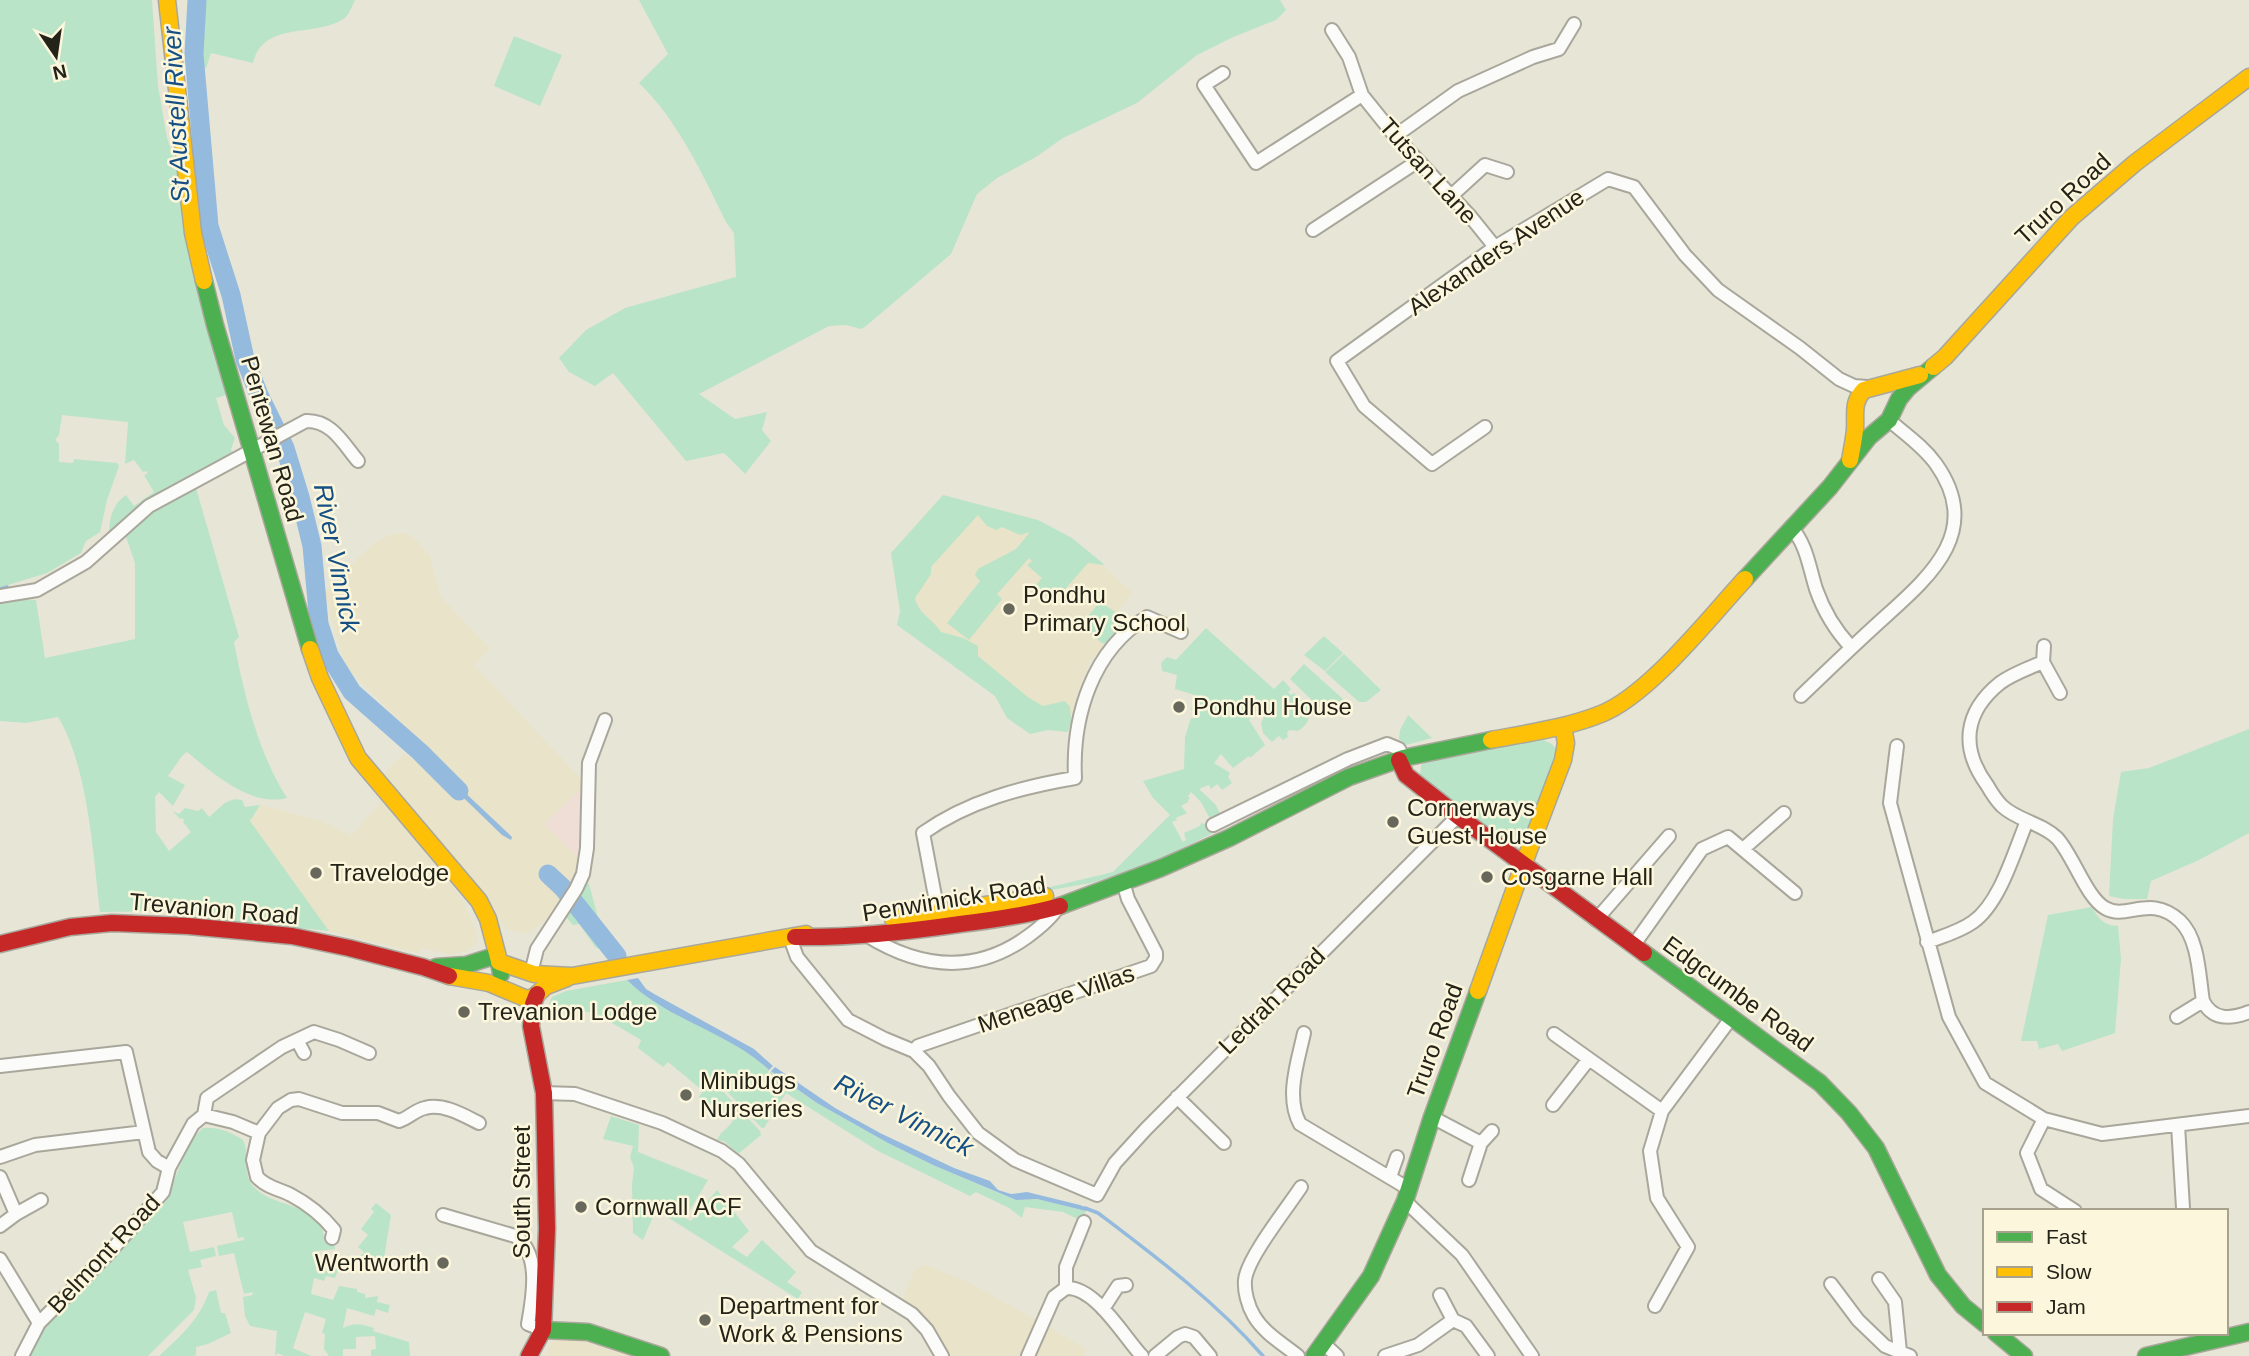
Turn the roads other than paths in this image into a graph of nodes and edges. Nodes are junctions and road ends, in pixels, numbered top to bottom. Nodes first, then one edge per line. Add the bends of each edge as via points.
1 (167, 0) edge
2 (1574, 24) dead end
3 (1332, 30) dead end
4 (1223, 73) dead end
5 (2249, 77) edge
6 (1362, 95) junction
7 (1395, 136) junction
8 (1418, 161) junction
9 (1507, 172) dead end
10 (1450, 197) junction
11 (1313, 230) dead end
12 (1495, 247) junction
13 (1925, 373) junction
14 (1839, 379) junction
15 (1875, 388) junction
16 (1855, 412) junction
17 (1888, 418) junction
18 (1485, 427) dead end
19 (251, 450) junction
20 (358, 461) dead end
21 (1849, 464) junction
22 (1791, 527) junction
23 (0, 596) edge
24 (1181, 632) dead end
25 (2044, 646) dead end
26 (1851, 647) junction
27 (2043, 662) junction
28 (2060, 693) dead end
29 (1801, 696) dead end
30 (605, 720) dead end
31 (1563, 727) junction
32 (1524, 735) joint
33 (1897, 746) dead end
34 (1401, 759) junction
35 (1302, 781) junction
36 (1310, 796) junction
37 (1784, 813) dead end
38 (1458, 816) junction
39 (2027, 821) junction
40 (1213, 825) dead end
41 (1669, 836) dead end
42 (1743, 849) junction
43 (1524, 863) junction
44 (1119, 883) junction
45 (1795, 893) dead end
46 (1058, 906) junction
47 (488, 919) junction
48 (939, 920) junction
49 (1596, 920) junction
50 (866, 935) junction
51 (793, 938) junction
52 (1927, 942) junction
53 (0, 944) edge
54 (1633, 946) junction
55 (479, 960) junction
56 (499, 962) junction
57 (423, 967) junction
58 (530, 973) junction
59 (572, 975) junction
60 (485, 982) junction
61 (539, 992) junction
62 (519, 996) junction
63 (2203, 1001) junction
64 (2249, 1012) edge
65 (1731, 1017) junction
66 (2177, 1017) dead end
67 (531, 1026) junction
68 (1304, 1033) dead end
69 (1554, 1034) dead end
70 (297, 1040) junction
71 (914, 1051) junction
72 (304, 1053) dead end
73 (369, 1053) dead end
74 (1589, 1059) junction
75 (0, 1066) edge
76 (544, 1093) junction
77 (1177, 1097) junction
78 (1553, 1105) dead end
79 (1662, 1111) junction
80 (204, 1115) junction
81 (2249, 1116) edge
82 (1432, 1117) junction
83 (2044, 1119) junction
84 (479, 1123) dead end
85 (2178, 1125) junction
86 (1492, 1131) dead end
87 (144, 1132) junction
88 (259, 1133) junction
89 (1224, 1143) dead end
90 (1481, 1143) junction
91 (0, 1157) edge
92 (1397, 1157) dead end
93 (169, 1168) junction
94 (0, 1177) edge
95 (1390, 1177) junction
96 (1469, 1180) dead end
97 (1301, 1187) dead end
98 (1407, 1195) junction
99 (41, 1200) dead end
100 (2183, 1208) dead end
101 (2072, 1209) edge
102 (16, 1214) junction
103 (443, 1215) dead end
104 (1084, 1222) dead end
105 (0, 1226) edge
106 (336, 1232) dead end
107 (0, 1259) edge
108 (1879, 1279) dead end
109 (1831, 1284) dead end
110 (1126, 1285) dead end
111 (1066, 1288) junction
112 (1440, 1295) dead end
113 (1655, 1306) dead end
114 (1103, 1309) junction
115 (1453, 1320) junction
116 (1983, 1322) edge
117 (39, 1323) junction
118 (543, 1330) junction
119 (2249, 1332) edge
120 (1998, 1335) edge
121 (1319, 1350) edge
122 (1905, 1354) edge
123 (22, 1356) edge
124 (529, 1356) edge
125 (661, 1356) edge
126 (942, 1356) edge
127 (1028, 1356) edge
128 (1142, 1356) edge
129 (1155, 1356) edge
130 (1210, 1356) edge
131 (1298, 1356) edge
132 (1338, 1356) edge
133 (1385, 1356) edge
134 (1488, 1356) edge
135 (1532, 1356) edge
136 (2024, 1356) edge
137 (2146, 1356) edge

1 - 19 main road, Pentewan Road via 193,233
2 - 7 street via 1559,49 1458,91
3 - 6 street, Tutsan Lane via 1349,57
4 - 6 street, Tutsan Lane via 1204,85 1256,163
5 - 13 main road, Truro Road via 2071,218 1945,357
6 - 7 street, Tutsan Lane
7 - 8 street, Tutsan Lane
8 - 10 street, Tutsan Lane
8 - 11 street
9 - 10 street via 1485,165
10 - 12 street, Tutsan Lane
12 - 14 street, Alexanders Avenue via 1608,179 1634,187 1718,290
12 - 18 street, Alexanders Avenue via 1337,361 1364,406 1432,464
13 - 15 main road, Truro Road
13 - 17 main road, Truro Road via 1908,388
14 - 15 street, Alexanders Avenue
14 - 16 street, Alexanders Avenue
15 - 16 main road via 1859,395
15 - 17 main road via 1890,395
16 - 17 main road via 1866,426
16 - 21 main road
17 - 21 main road, Truro Road
17 - 26 street via 1936,464 1950,489 1955,524 1947,551 1931,572
19 - 20 street via 306,421 320,421
19 - 23 street via 149,506 86,562 37,590
19 - 47 main road, Pentewan Road via 307,641 340,724 366,769 479,901
21 - 22 main road, Truro Road
22 - 26 street via 1804,546 1830,621
22 - 31 main road, Truro Road via 1634,695 1602,714
24 - 48 street via 1147,617 1121,636 1096,672 1082,706 1074,742 1075,778 986,800 923,833
25 - 27 street
26 - 29 street
27 - 28 street
27 - 39 street via 2002,681 1986,695 1972,717 1969,740 1979,774 2001,805
30 - 58 street via 589,762 583,874 537,949
31 - 32 main road, Truro Road
31 - 43 main road, Truro Road via 1563,760
32 - 34 main road, Penwinnick Road
33 - 52 street via 1890,803
34 - 35 street via 1399,748 1387,744
34 - 36 main road, Penwinnick Road
34 - 38 main road, Edgcumbe Road via 1406,775
35 - 36 street
35 - 40 street
36 - 44 main road, Penwinnick Road via 1229,838
37 - 42 street
38 - 43 main road, Edgcumbe Road
38 - 77 street, Ledrah Road
39 - 52 street via 1993,902 1974,922
39 - 63 street via 2060,841 2106,909 2163,909 2181,922 2191,938
41 - 49 street
42 - 45 street
42 - 54 street via 1728,836 1702,849
43 - 49 main road, Edgcumbe Road
43 - 82 main road, Truro Road
44 - 46 main road, Penwinnick Road
44 - 48 main road, Penwinnick Road
44 - 71 street, Meneage Villas via 1156,953 1151,966
46 - 48 main road, Penwinnick Road via 998,919
46 - 50 street via 1018,943 972,962 914,958
47 - 55 main road via 487,940
47 - 56 main road, Pentewan Road
48 - 50 main road, Penwinnick Road
48 - 51 main road, Penwinnick Road via 838,926
49 - 54 main road, Edgcumbe Road
50 - 51 main road, Penwinnick Road
51 - 59 main road, Penwinnick Road
51 - 71 street via 797,957 848,1020
52 - 83 street via 1949,1017 1985,1083
53 - 57 main road, Trevanion Road via 33,934 111,923 188,926 292,936
54 - 65 main road, Edgcumbe Road
55 - 56 main road via 491,957
55 - 57 main road via 461,966
55 - 60 main road via 475,974
56 - 58 main road
56 - 60 main road via 500,976
57 - 60 main road
58 - 59 main road
58 - 61 main road via 540,981
58 - 62 main road via 516,979 514,988
59 - 61 main road
60 - 62 main road
61 - 62 main road via 527,999
61 - 67 main road, South Street
62 - 67 main road, South Street
63 - 64 street via 2218,1016
63 - 66 street
65 - 79 street
65 - 116 main road, Edgcumbe Road via 1820,1083 1849,1113 1876,1148 1938,1275
67 - 76 main road, South Street
68 - 95 street via 1294,1076 1295,1116 1300,1124
69 - 74 street
70 - 72 street
70 - 73 street, Belmont Road via 314,1032
70 - 80 street, Belmont Road via 208,1098
71 - 77 street, Ledrah Road via 978,1133 1015,1160 1097,1195 1115,1163
74 - 78 street
74 - 79 street
75 - 87 street via 126,1052
76 - 118 main road, South Street via 547,1229
76 - 126 street via 575,1094 662,1123 722,1151 739,1164 811,1251 912,1314 928,1330
77 - 89 street
79 - 113 street via 1650,1151 1657,1198 1688,1247
80 - 88 street
80 - 93 street, Belmont Road via 193,1124
81 - 85 street
82 - 90 street
82 - 98 main road, Truro Road
83 - 85 street via 2102,1134
83 - 101 street via 2027,1153 2041,1189
84 - 88 street via 435,1107 422,1108 399,1121 377,1113 342,1113 299,1099 278,1108
85 - 100 street
86 - 90 street
87 - 91 street via 35,1145
87 - 93 street via 152,1157
88 - 106 street via 253,1160 257,1177 312,1208
90 - 96 street
92 - 95 street
93 - 117 street, Belmont Road via 163,1192
94 - 102 street
95 - 98 street
97 - 131 street via 1254,1259 1245,1284 1250,1309 1259,1324
98 - 121 main road, Truro Road via 1371,1276
98 - 135 street via 1462,1255
99 - 102 street
102 - 105 street
103 - 118 street via 523,1241 530,1256 532,1285 528,1324
104 - 111 street via 1066,1267
107 - 117 street
108 - 122 street via 1895,1302
109 - 122 street via 1885,1346
110 - 114 street via 1118,1286
111 - 114 street via 1079,1290
111 - 127 street via 1054,1297
112 - 115 street
114 - 128 street
115 - 133 street via 1418,1345
115 - 134 street via 1466,1326
117 - 123 street, Belmont Road
118 - 124 main road, South Street
118 - 125 main road via 589,1332
119 - 137 main road
120 - 136 main road
121 - 132 street
129 - 130 street via 1185,1334 1194,1337

